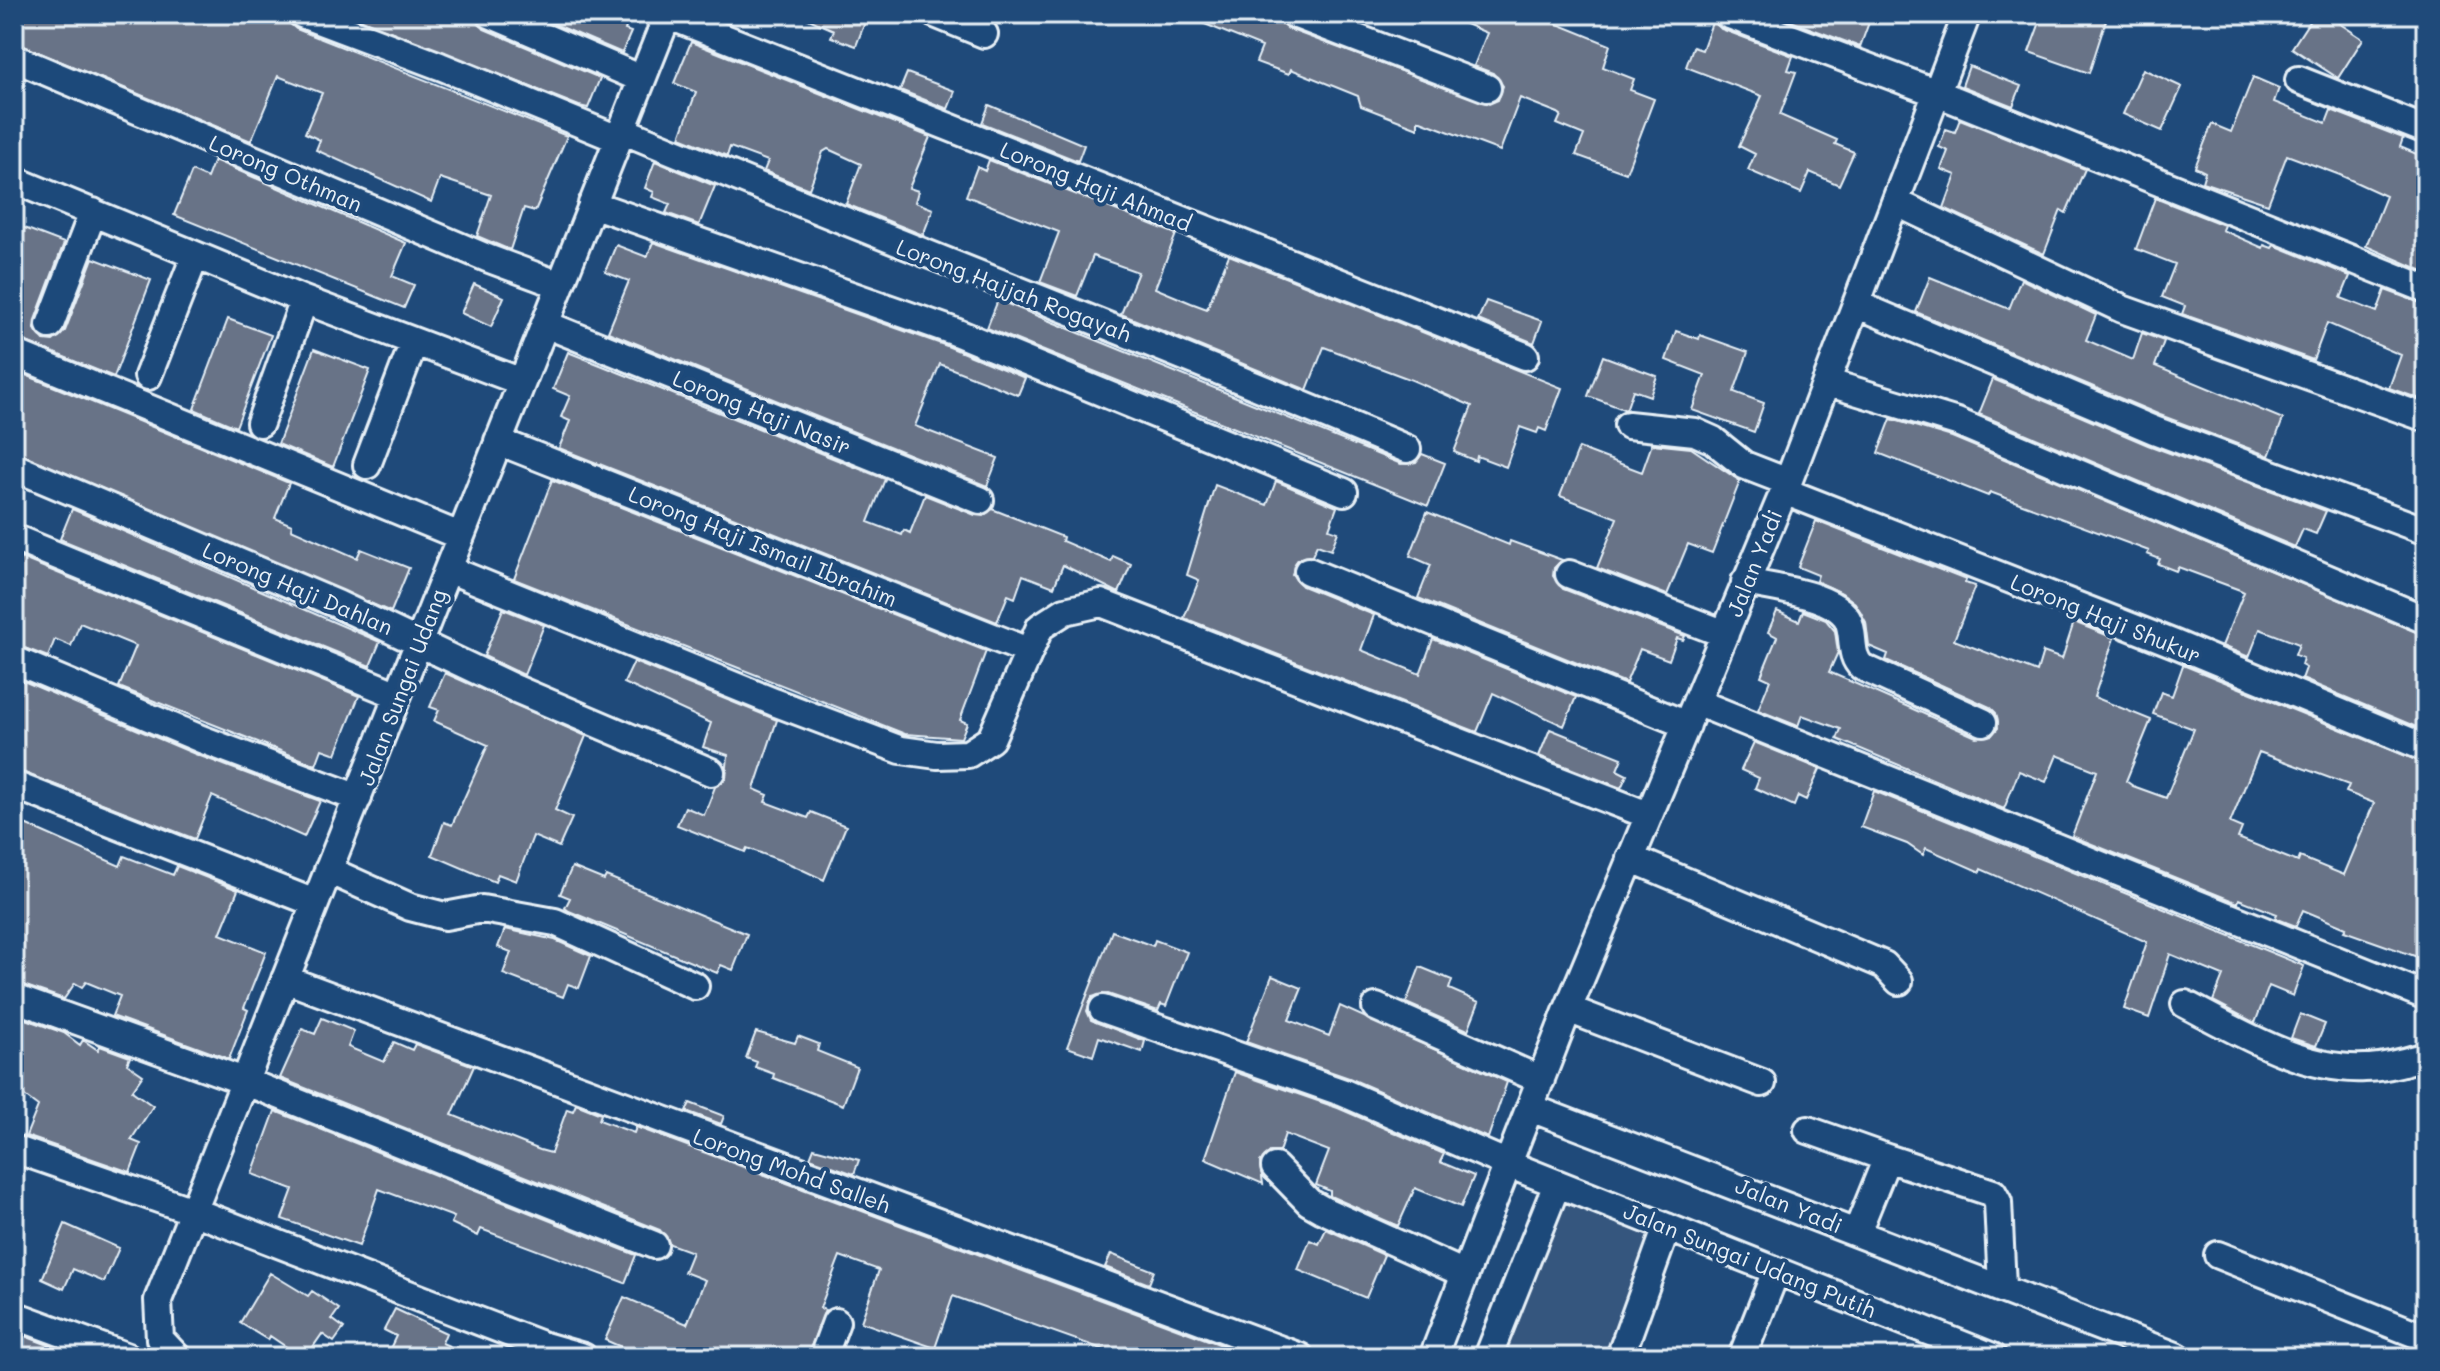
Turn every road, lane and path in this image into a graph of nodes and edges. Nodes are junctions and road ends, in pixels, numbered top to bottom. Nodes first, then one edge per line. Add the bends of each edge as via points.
1 (302, 14) edge
2 (490, 14) edge
3 (935, 14) edge
4 (1294, 14) edge
5 (1727, 14) edge
6 (1967, 14) edge
7 (667, 15) edge
8 (984, 34) dead end
9 (14, 58) edge
10 (642, 79) junction
11 (2299, 80) dead end
12 (1487, 88) dead end
13 (1937, 93) junction
14 (2426, 130) edge
15 (620, 135) junction
16 (14, 180) edge
17 (1895, 202) junction
18 (592, 204) junction
19 (93, 212) junction
20 (195, 256) junction
21 (560, 285) junction
22 (2426, 289) edge
23 (304, 300) junction
24 (1856, 304) junction
25 (545, 324) junction
26 (50, 325) dead end
27 (414, 342) junction
28 (14, 353) edge
29 (1525, 356) dead end
30 (148, 376) dead end
31 (522, 382) junction
32 (1826, 382) junction
33 (2426, 418) edge
34 (260, 423) dead end
35 (1628, 425) dead end
36 (498, 441) junction
37 (1407, 449) dead end
38 (367, 465) dead end
39 (14, 467) edge
40 (1786, 487) junction
41 (1344, 492) dead end
42 (980, 500) dead end
43 (2426, 531) edge
44 (460, 536) junction
45 (14, 538) edge
46 (448, 569) junction
47 (1308, 571) dead end
48 (1569, 574) dead end
49 (1745, 582) junction
50 (2426, 620) edge
51 (1725, 634) junction
52 (419, 640) junction
53 (1028, 651) junction
54 (14, 660) edge
55 (398, 695) junction
56 (1692, 713) junction
57 (1983, 722) dead end
58 (2426, 748) edge
59 (711, 772) dead end
60 (14, 785) edge
61 (358, 798) junction
62 (1648, 815) junction
63 (1630, 858) junction
64 (328, 870) junction
65 (315, 903) junction
66 (285, 979) junction
67 (1899, 981) dead end
68 (695, 986) dead end
69 (2426, 996) edge
70 (14, 998) edge
71 (2185, 1004) dead end
72 (1376, 1007) dead end
73 (1103, 1009) dead end
74 (1568, 1009) junction
75 (2426, 1056) edge
76 (1541, 1080) junction
77 (244, 1081) junction
78 (1762, 1083) dead end
79 (1531, 1108) junction
80 (1808, 1130) dead end
81 (14, 1149) edge
82 (1887, 1158) junction
83 (1508, 1164) junction
84 (1275, 1167) dead end
85 (1557, 1184) junction
86 (193, 1211) junction
87 (1667, 1227) junction
88 (1857, 1232) junction
89 (654, 1245) dead end
90 (2218, 1255) dead end
91 (1776, 1271) junction
92 (1465, 1274) junction
93 (2002, 1287) junction
94 (14, 1315) edge
95 (836, 1322) dead end
96 (2426, 1338) edge
97 (161, 1351) edge
98 (1966, 1352) edge
99 (128, 1357) edge
100 (583, 1357) edge
101 (823, 1357) edge
102 (1300, 1357) edge
103 (1433, 1357) edge
104 (1488, 1357) edge
105 (1620, 1357) edge
106 (1742, 1357) edge
107 (1993, 1357) edge
108 (2178, 1357) edge

1 - 15 street, Lorong Hajjah Rogayah
2 - 10 street
3 - 8 street
4 - 12 street
5 - 13 street
6 - 13 street, Jalan Yadi
7 - 10 street, Jalan Sungai Udang
7 - 29 street, Lorong Haji Ahmad
9 - 21 street, Lorong Othman
10 - 15 street, Jalan Sungai Udang
11 - 14 street
13 - 17 street, Jalan Yadi
13 - 22 street
15 - 18 street, Jalan Sungai Udang
15 - 37 street, Lorong Hajjah Rogayah via 1251,382
16 - 19 street
17 - 24 street, Jalan Yadi
17 - 33 street via 2122,309
18 - 21 street, Jalan Sungai Udang
18 - 41 street via 953,331
19 - 20 street
19 - 26 street
20 - 23 street
20 - 30 street
21 - 25 street, Jalan Sungai Udang
23 - 27 street
23 - 34 street
24 - 32 street, Jalan Yadi
24 - 43 street via 2154,430
25 - 31 street, Jalan Sungai Udang
25 - 42 street, Lorong Haji Nasir
27 - 31 street
27 - 38 street
28 - 44 street
31 - 36 street, Jalan Sungai Udang
32 - 40 street, Jalan Yadi
32 - 50 street via 1957,422
35 - 40 street, Lorong Haji Shukur via 1695,432
36 - 44 street, Jalan Sungai Udang
36 - 53 street, Lorong Haji Ismail Ibrahim
39 - 52 street, Lorong Haji Dahlan
40 - 49 street, Jalan Yadi
40 - 58 street, Lorong Haji Shukur
44 - 46 street, Jalan Sungai Udang
45 - 55 street
46 - 52 street, Jalan Sungai Udang
46 - 53 street via 901,750 968,754 991,739
47 - 56 street
48 - 51 street
49 - 51 street, Jalan Yadi
49 - 57 street via 1837,605 1848,618 1854,657 1862,667
51 - 56 street, Jalan Yadi
52 - 55 street, Jalan Sungai Udang
52 - 59 street, Lorong Haji Dahlan via 516,689
53 - 62 street via 1040,627 1065,611 1101,603
54 - 61 street
55 - 61 street, Jalan Sungai Udang
56 - 62 street, Jalan Yadi
56 - 69 street
60 - 65 street
61 - 64 street, Jalan Sungai Udang
62 - 63 street, Jalan Yadi
63 - 67 street via 1884,965
63 - 74 street, Jalan Yadi
64 - 65 street, Jalan Sungai Udang
64 - 68 street via 410,907 445,916 482,909 555,922
65 - 66 street, Jalan Sungai Udang
66 - 77 street, Jalan Sungai Udang
66 - 102 street, Lorong Mohd Salleh
70 - 77 street
71 - 75 street via 2270,1046 2320,1063 2363,1069
72 - 76 street
73 - 83 street, Jalan Sungai Udang Putih via 1344,1093
74 - 76 street, Jalan Yadi
74 - 78 street
76 - 79 street, Jalan Yadi
77 - 86 street, Jalan Sungai Udang
77 - 89 street
79 - 83 street, Jalan Yadi
79 - 88 street, Jalan Yadi
80 - 82 street
81 - 86 street
82 - 88 street
82 - 93 street via 1993,1193 1998,1202
83 - 85 street, Jalan Sungai Udang Putih
83 - 92 street, Jalan Yadi
84 - 92 street via 1323,1210
85 - 87 street, Jalan Sungai Udang Putih
85 - 104 street
86 - 97 street, Jalan Sungai Udang via 158,1300
86 - 100 street
87 - 91 street, Jalan Sungai Udang Putih
87 - 105 street
88 - 93 street, Jalan Yadi
90 - 96 street
91 - 98 street, Jalan Sungai Udang Putih
91 - 106 street
92 - 103 street, Jalan Yadi
93 - 108 street, Jalan Yadi
94 - 99 street
95 - 101 street
98 - 107 street, Jalan Sungai Udang Putih

